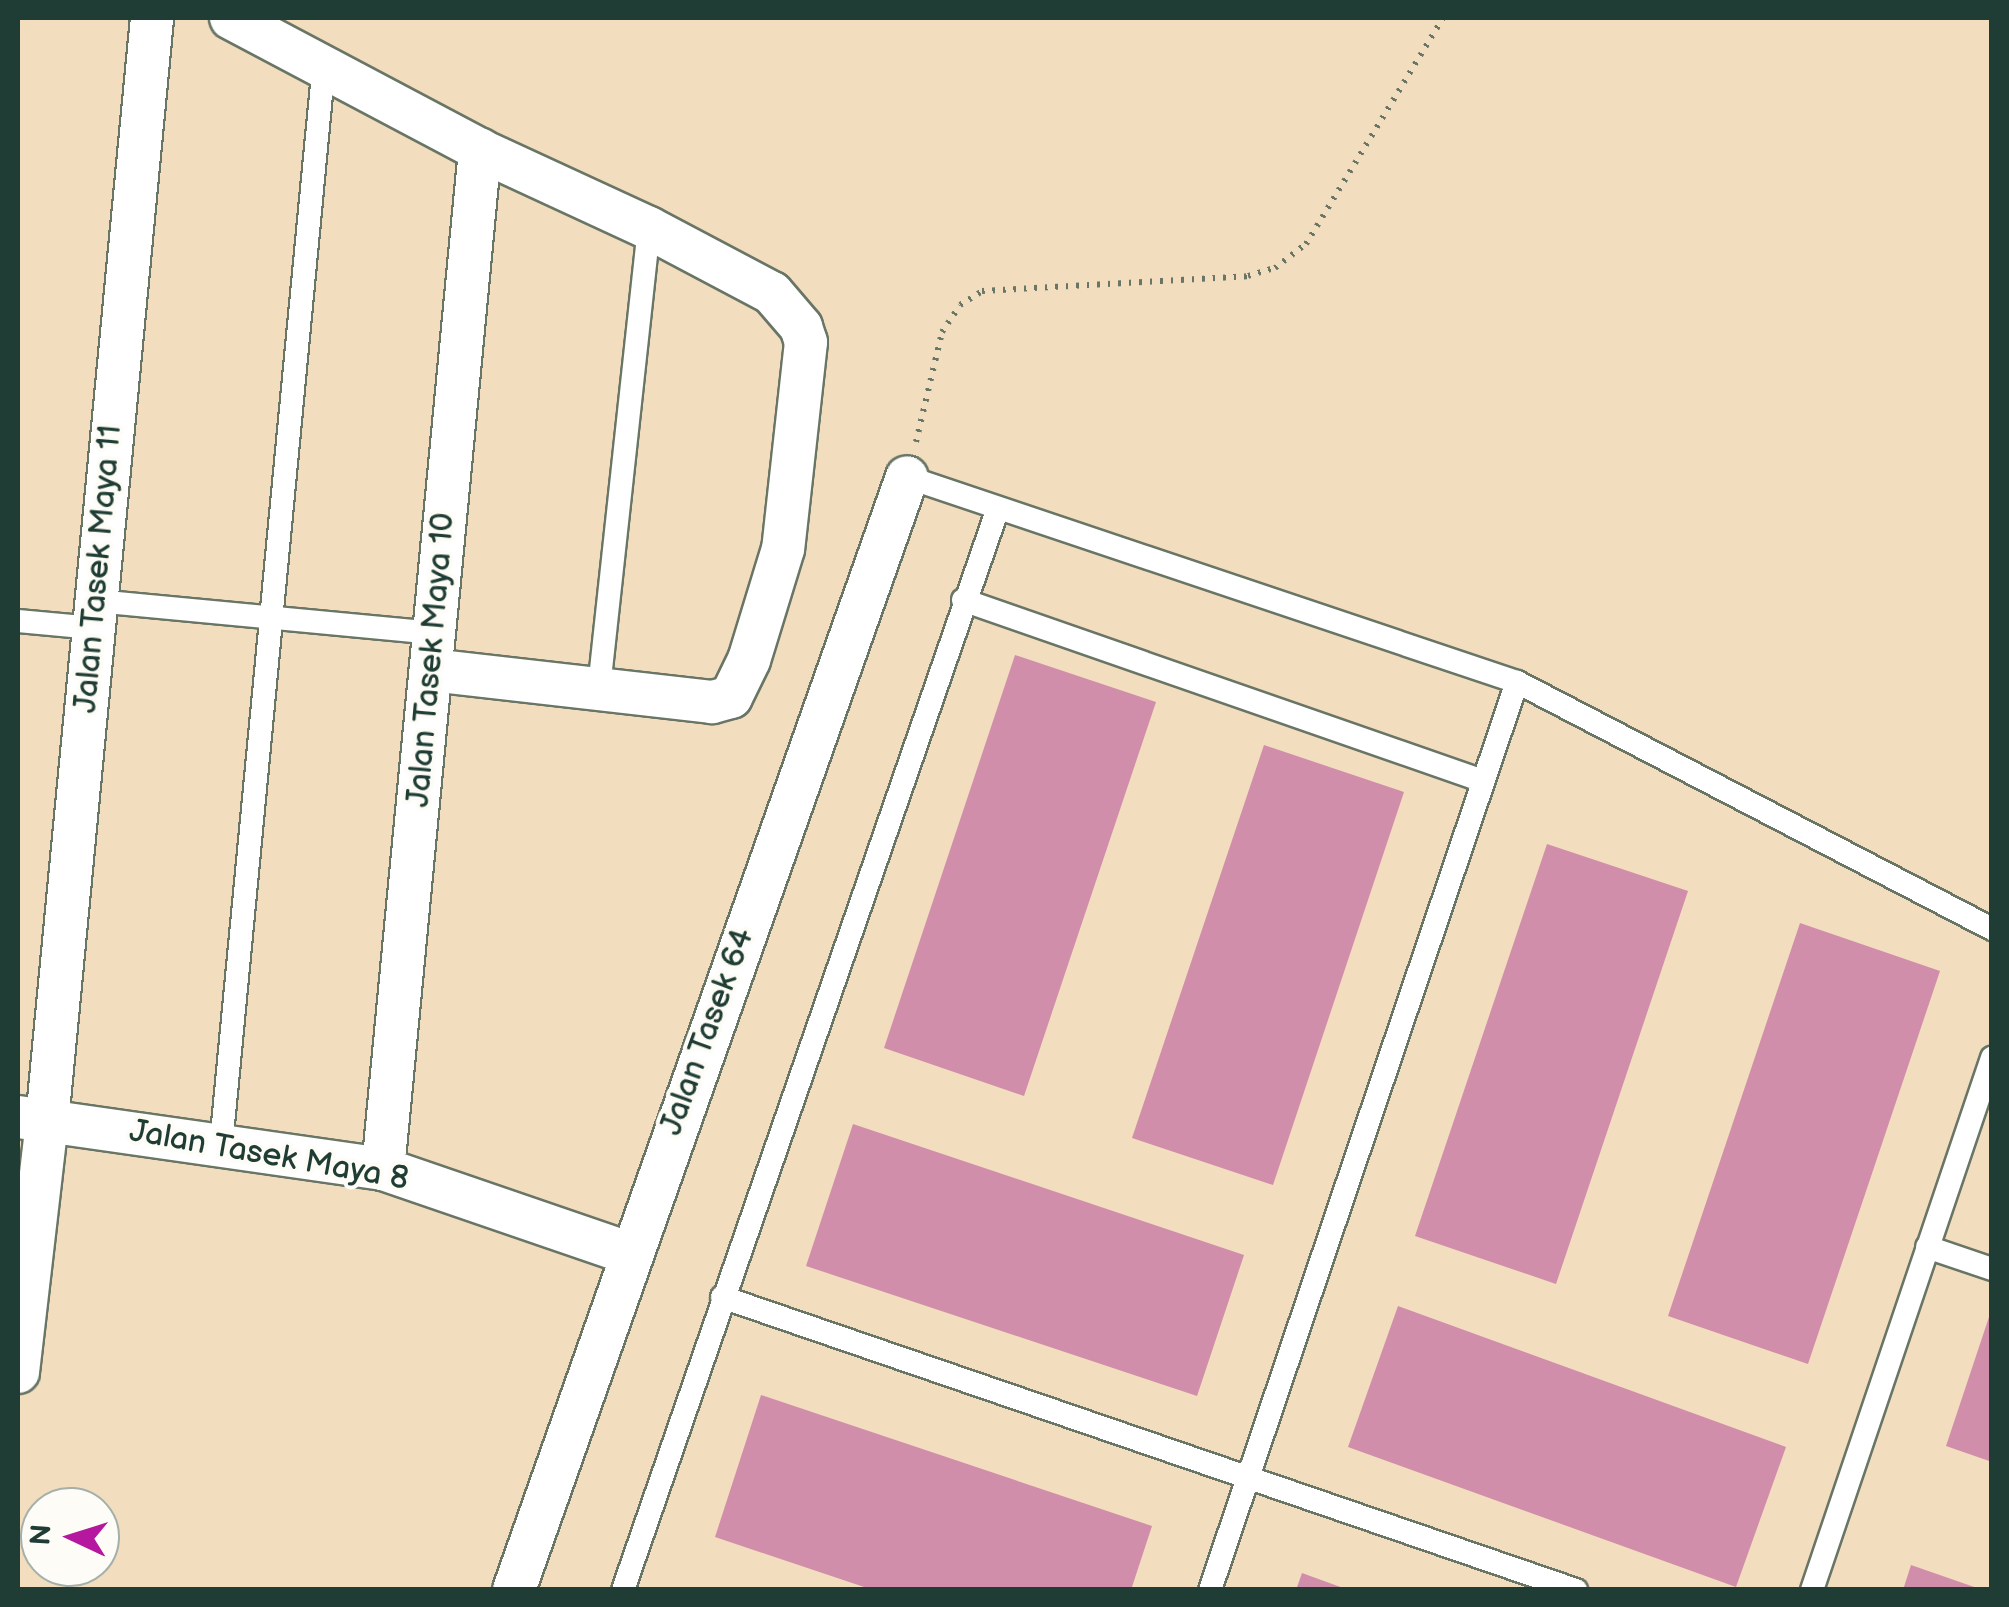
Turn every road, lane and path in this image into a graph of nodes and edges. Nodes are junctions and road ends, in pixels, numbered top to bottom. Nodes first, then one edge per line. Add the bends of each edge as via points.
1 (152, 18) edge
2 (231, 18) edge
3 (1443, 18) edge
4 (324, 63) junction
5 (480, 150) junction
6 (650, 228) junction
7 (908, 477) junction
8 (998, 508) junction
9 (963, 600) junction
10 (95, 614) junction
11 (271, 618) junction
12 (18, 621) edge
13 (432, 652) junction
14 (1517, 682) junction
15 (599, 688) junction
16 (1484, 781) junction
17 (1992, 929) edge
18 (1992, 1058) edge
19 (32, 1119) edge
20 (220, 1145) junction
21 (383, 1169) junction
22 (1928, 1247) junction
23 (629, 1253) junction
24 (1992, 1269) edge
25 (722, 1296) junction
26 (18, 1372) edge
27 (1248, 1477) junction
28 (514, 1590) edge
29 (623, 1590) edge
30 (1210, 1590) edge
31 (1576, 1590) edge
32 (1812, 1590) edge

1 - 10 street, Jalan Tasek Maya 11
2 - 4 street
3 - 7 path via 1306,244 1275,268 1213,278 997,289 960,305 942,332
4 - 5 street
4 - 11 lane
5 - 6 street
5 - 13 street, Jalan Tasek Maya 10
6 - 15 lane
6 - 15 street via 772,293 806,342 783,549 730,697 712,702
7 - 8 lane
7 - 23 street, Jalan Tasek 64
8 - 9 lane
8 - 14 lane
9 - 16 lane
9 - 25 lane
10 - 11 lane
10 - 12 lane
10 - 19 street, Jalan Tasek Maya 11
11 - 13 lane
11 - 20 lane
13 - 15 street
13 - 21 street, Jalan Tasek Maya 10
14 - 16 lane
14 - 17 lane
16 - 27 lane
18 - 22 lane
19 - 20 street, Jalan Tasek Maya 8
19 - 26 street, Jalan Tasek Maya 11
20 - 21 street, Jalan Tasek Maya 8
21 - 23 street, Jalan Tasek Maya 8
22 - 24 lane
22 - 32 lane
23 - 28 street, Jalan Tasek 64
25 - 27 lane
25 - 29 lane
27 - 30 lane
27 - 31 lane

